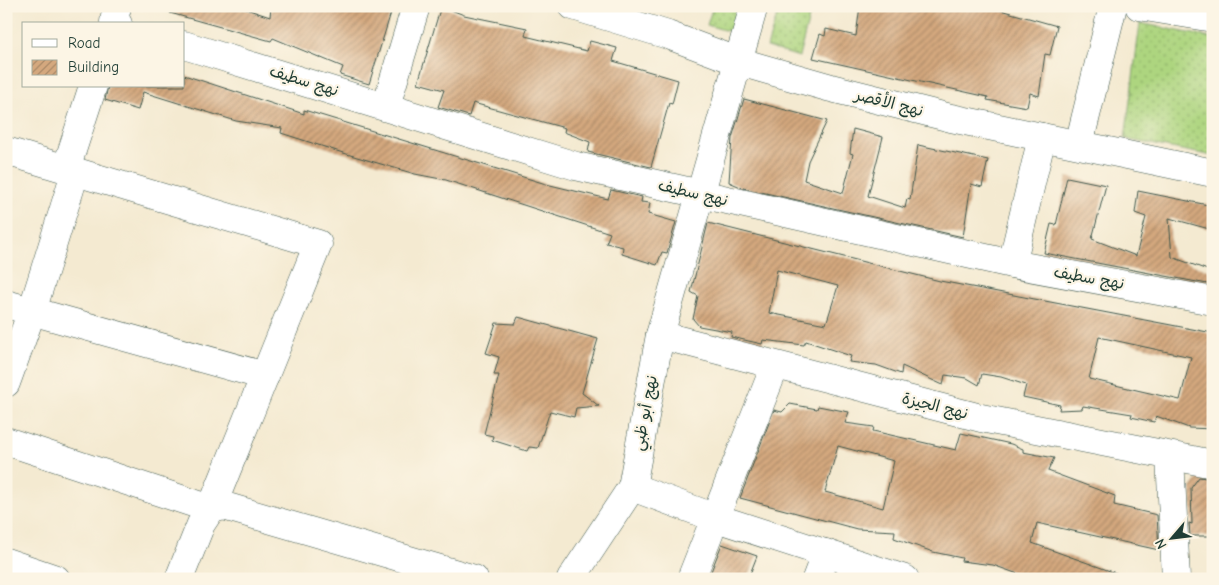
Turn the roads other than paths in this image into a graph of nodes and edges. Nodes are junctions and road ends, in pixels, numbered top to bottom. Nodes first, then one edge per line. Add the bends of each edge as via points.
1 (416, 6) edge
2 (573, 6) edge
3 (754, 6) edge
4 (1113, 6) edge
5 (1139, 6) edge
6 (1213, 18) edge
7 (185, 45) edge
8 (740, 62) junction
9 (92, 88) edge
10 (386, 106) junction
11 (1042, 137) junction
12 (1079, 144) junction
13 (6, 151) edge
14 (70, 171) junction
15 (1213, 174) edge
16 (702, 195) junction
17 (1012, 264) junction
18 (1213, 301) edge
19 (19, 308) edge
20 (660, 335) junction
21 (775, 366) junction
22 (265, 376) junction
23 (6, 383) edge
24 (6, 440) edge
25 (1170, 456) junction
26 (1213, 464) edge
27 (632, 487) junction
28 (211, 509) junction
29 (714, 517) junction
30 (826, 553) junction
31 (6, 562) edge
32 (56, 579) edge
33 (179, 579) edge
34 (474, 579) edge
35 (572, 579) edge
36 (691, 579) edge
37 (816, 579) edge
38 (905, 579) edge
39 (1176, 579) edge

1 - 10 street
2 - 8 street, نهج الأقصر via 668,35
3 - 8 street, نهج أبو ظبي
4 - 12 street
5 - 6 street
7 - 10 street, نهج سطيف
8 - 11 street, نهج الأقصر via 942,116
8 - 16 street, نهج أبو ظبي
9 - 14 street
10 - 16 street, نهج سطيف via 576,166
11 - 12 street, نهج الأقصر
11 - 17 street
12 - 15 street, نهج الأقصر
13 - 14 street
14 - 19 street
14 - 22 street via 318,244
16 - 17 street, نهج سطيف
16 - 20 street, نهج أبو ظبي
17 - 18 street, نهج سطيف
19 - 22 street
19 - 23 street
20 - 21 street, نهج الجيزة
20 - 27 street, نهج أبو ظبي
21 - 25 street, نهج الجيزة via 981,418
21 - 29 street
22 - 28 street
24 - 28 street
25 - 26 street, نهج الجيزة
25 - 39 street
27 - 29 street
27 - 35 street
28 - 33 street via 201,524
28 - 34 street via 224,506
29 - 30 street
29 - 36 street
30 - 37 street
30 - 38 street
31 - 32 street

